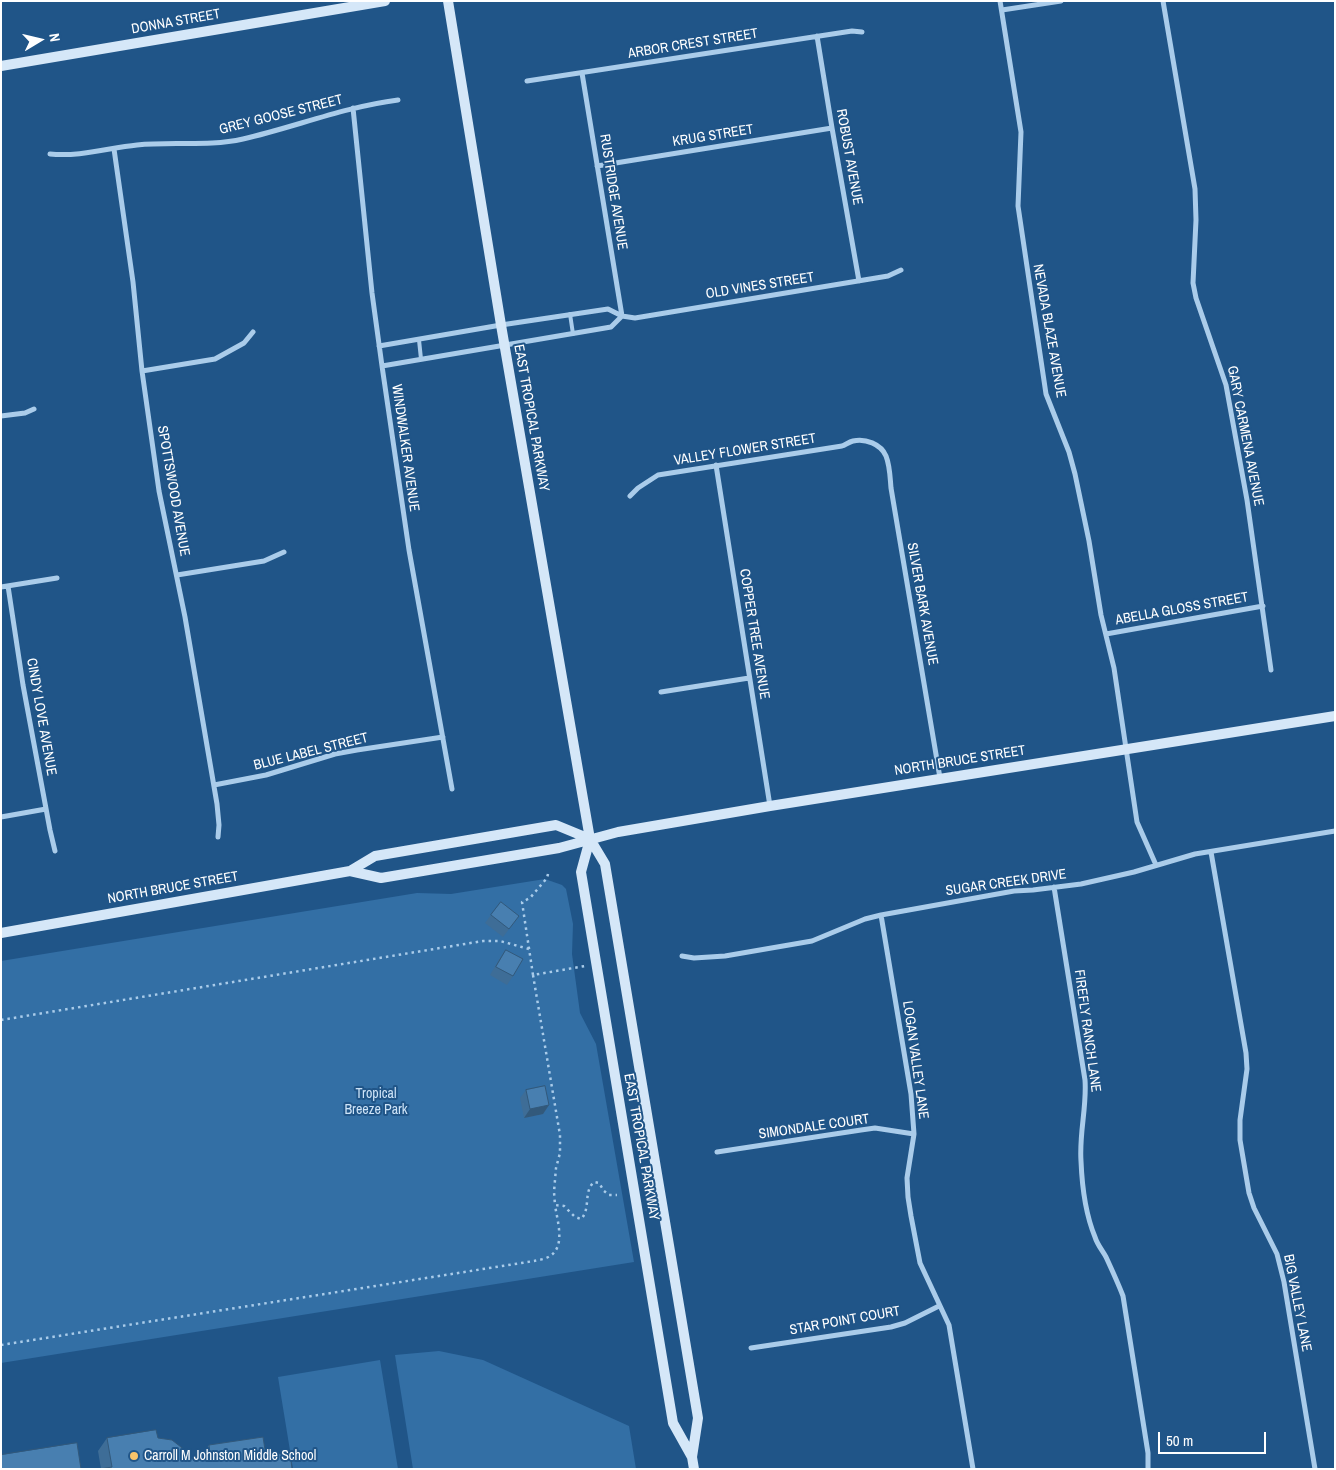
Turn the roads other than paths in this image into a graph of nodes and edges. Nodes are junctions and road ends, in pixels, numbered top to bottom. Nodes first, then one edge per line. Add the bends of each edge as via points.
1 (386, 1) edge
2 (448, 1) edge
3 (1000, 1) edge
4 (1061, 1) edge
5 (1164, 1) edge
6 (1002, 10) junction
7 (862, 32) dead end
8 (817, 36) junction
9 (1, 66) edge
10 (582, 73) junction
11 (527, 81) dead end
12 (398, 100) dead end
13 (353, 108) junction
14 (832, 128) junction
15 (114, 149) junction
16 (50, 154) dead end
17 (598, 166) junction
18 (901, 270) dead end
19 (859, 281) junction
20 (570, 314) junction
21 (622, 316) junction
22 (501, 325) junction
23 (253, 332) dead end
24 (573, 334) junction
25 (419, 340) junction
26 (505, 345) junction
27 (379, 346) junction
28 (421, 359) junction
29 (382, 366) junction
30 (142, 371) junction
31 (34, 409) dead end
32 (1, 416) edge
33 (869, 442) joint
34 (716, 465) junction
35 (630, 496) dead end
36 (284, 552) dead end
37 (177, 575) junction
38 (57, 578) dead end
39 (8, 586) junction
40 (1, 587) edge
41 (1263, 606) junction
42 (1106, 634) junction
43 (1271, 670) dead end
44 (750, 678) junction
45 (661, 692) dead end
46 (1335, 716) edge
47 (443, 737) junction
48 (1127, 748) junction
49 (940, 778) junction
50 (214, 785) junction
51 (452, 789) dead end
52 (770, 806) junction
53 (46, 810) junction
54 (1, 817) edge
55 (1335, 832) edge
56 (218, 836) dead end
57 (590, 839) junction
58 (55, 851) dead end
59 (1211, 852) junction
60 (1156, 865) junction
61 (350, 871) junction
62 (1054, 887) junction
63 (881, 916) junction
64 (1, 933) edge
65 (682, 956) dead end
66 (914, 1134) junction
67 (717, 1152) dead end
68 (939, 1306) junction
69 (751, 1348) dead end
70 (692, 1457) junction
71 (694, 1469) edge
72 (973, 1469) edge
73 (1148, 1469) edge
74 (1314, 1469) edge

1 - 9 main road, DONNA STREET
2 - 22 main road, EAST TROPICAL PARKWAY
3 - 6 street, NEVADA BLAZE AVENUE
4 - 6 street
5 - 41 street, GARY CARMENA AVENUE via 1195,189 1193,283 1226,385
6 - 42 street, NEVADA BLAZE AVENUE via 1021,132 1018,206 1046,394 1075,474
7 - 8 street, ARBOR CREST STREET
8 - 10 street, ARBOR CREST STREET
8 - 14 street, ROBUST AVENUE
10 - 11 street, ARBOR CREST STREET
10 - 17 street, RUSTRIDGE AVENUE
12 - 13 street, GREY GOOSE STREET
13 - 15 street, GREY GOOSE STREET via 242,139
13 - 27 street, WINDWALKER AVENUE
14 - 17 street, KRUG STREET
14 - 19 street, ROBUST AVENUE
15 - 16 street, GREY GOOSE STREET via 66,156
15 - 30 street, SPOTTSWOOD AVENUE
17 - 21 street, RUSTRIDGE AVENUE
18 - 19 street, OLD VINES STREET via 888,276
19 - 21 street, OLD VINES STREET via 635,318
20 - 21 street, OLD VINES STREET via 608,308
20 - 22 street, OLD VINES STREET
20 - 24 lane
21 - 24 street via 611,327
22 - 25 street, OLD VINES STREET
22 - 26 main road, EAST TROPICAL PARKWAY
23 - 30 street via 244,342 215,360
24 - 26 street
25 - 27 street, OLD VINES STREET
25 - 28 lane
26 - 28 street
26 - 57 main road, EAST TROPICAL PARKWAY
27 - 29 street, WINDWALKER AVENUE
28 - 29 street
29 - 47 street, WINDWALKER AVENUE via 409,550
30 - 37 street, SPOTTSWOOD AVENUE via 159,491
31 - 32 street
33 - 34 street, VALLEY FLOWER STREET via 852,441 842,446
33 - 49 street, SILVER BARK AVENUE via 880,448 889,467
34 - 35 street, VALLEY FLOWER STREET via 658,475
34 - 44 street, COPPER TREE AVENUE
36 - 37 street via 264,561
37 - 50 street, SPOTTSWOOD AVENUE
38 - 39 street
39 - 40 street
39 - 53 street, CINDY LOVE AVENUE
41 - 42 street, ABELLA GLOSS STREET
41 - 43 street, GARY CARMENA AVENUE
42 - 48 street, NEVADA BLAZE AVENUE
44 - 45 street
44 - 52 street, COPPER TREE AVENUE
46 - 48 main road, NORTH BRUCE STREET
47 - 50 street, BLUE LABEL STREET via 335,754
47 - 51 street, WINDWALKER AVENUE
48 - 49 main road, NORTH BRUCE STREET
48 - 60 street, NEVADA BLAZE AVENUE via 1137,822
49 - 52 main road, NORTH BRUCE STREET
50 - 56 street, SPOTTSWOOD AVENUE
52 - 57 main road, NORTH BRUCE STREET
53 - 54 street
53 - 58 street, CINDY LOVE AVENUE
55 - 59 street, SUGAR CREEK DRIVE
57 - 61 main road, NORTH BRUCE STREET via 559,848 382,878
57 - 61 main road, NORTH BRUCE STREET via 556,825 375,856
57 - 70 main road, EAST TROPICAL PARKWAY via 605,864 698,1418
57 - 70 main road, EAST TROPICAL PARKWAY via 580,872 673,1423
59 - 60 street, SUGAR CREEK DRIVE
59 - 74 street, BIG VALLEY LANE via 1246,1053 1240,1120 1241,1149 1249,1193 1277,1254 1284,1282
60 - 62 street, SUGAR CREEK DRIVE via 1112,878
61 - 64 main road, NORTH BRUCE STREET
62 - 63 street, SUGAR CREEK DRIVE via 1014,891
62 - 73 street, FIREFLY RANCH LANE via 1085,1080 1080,1139 1084,1196 1095,1238 1123,1296
63 - 65 street, SUGAR CREEK DRIVE via 865,919 812,941 725,956
63 - 66 street, LOGAN VALLEY LANE via 911,1094
66 - 67 street, SIMONDALE COURT via 875,1128
66 - 68 street, LOGAN VALLEY LANE via 908,1198 920,1264
68 - 69 street, STAR POINT COURT via 898,1325
68 - 72 street, LOGAN VALLEY LANE via 952,1337
70 - 71 main road, EAST TROPICAL PARKWAY

